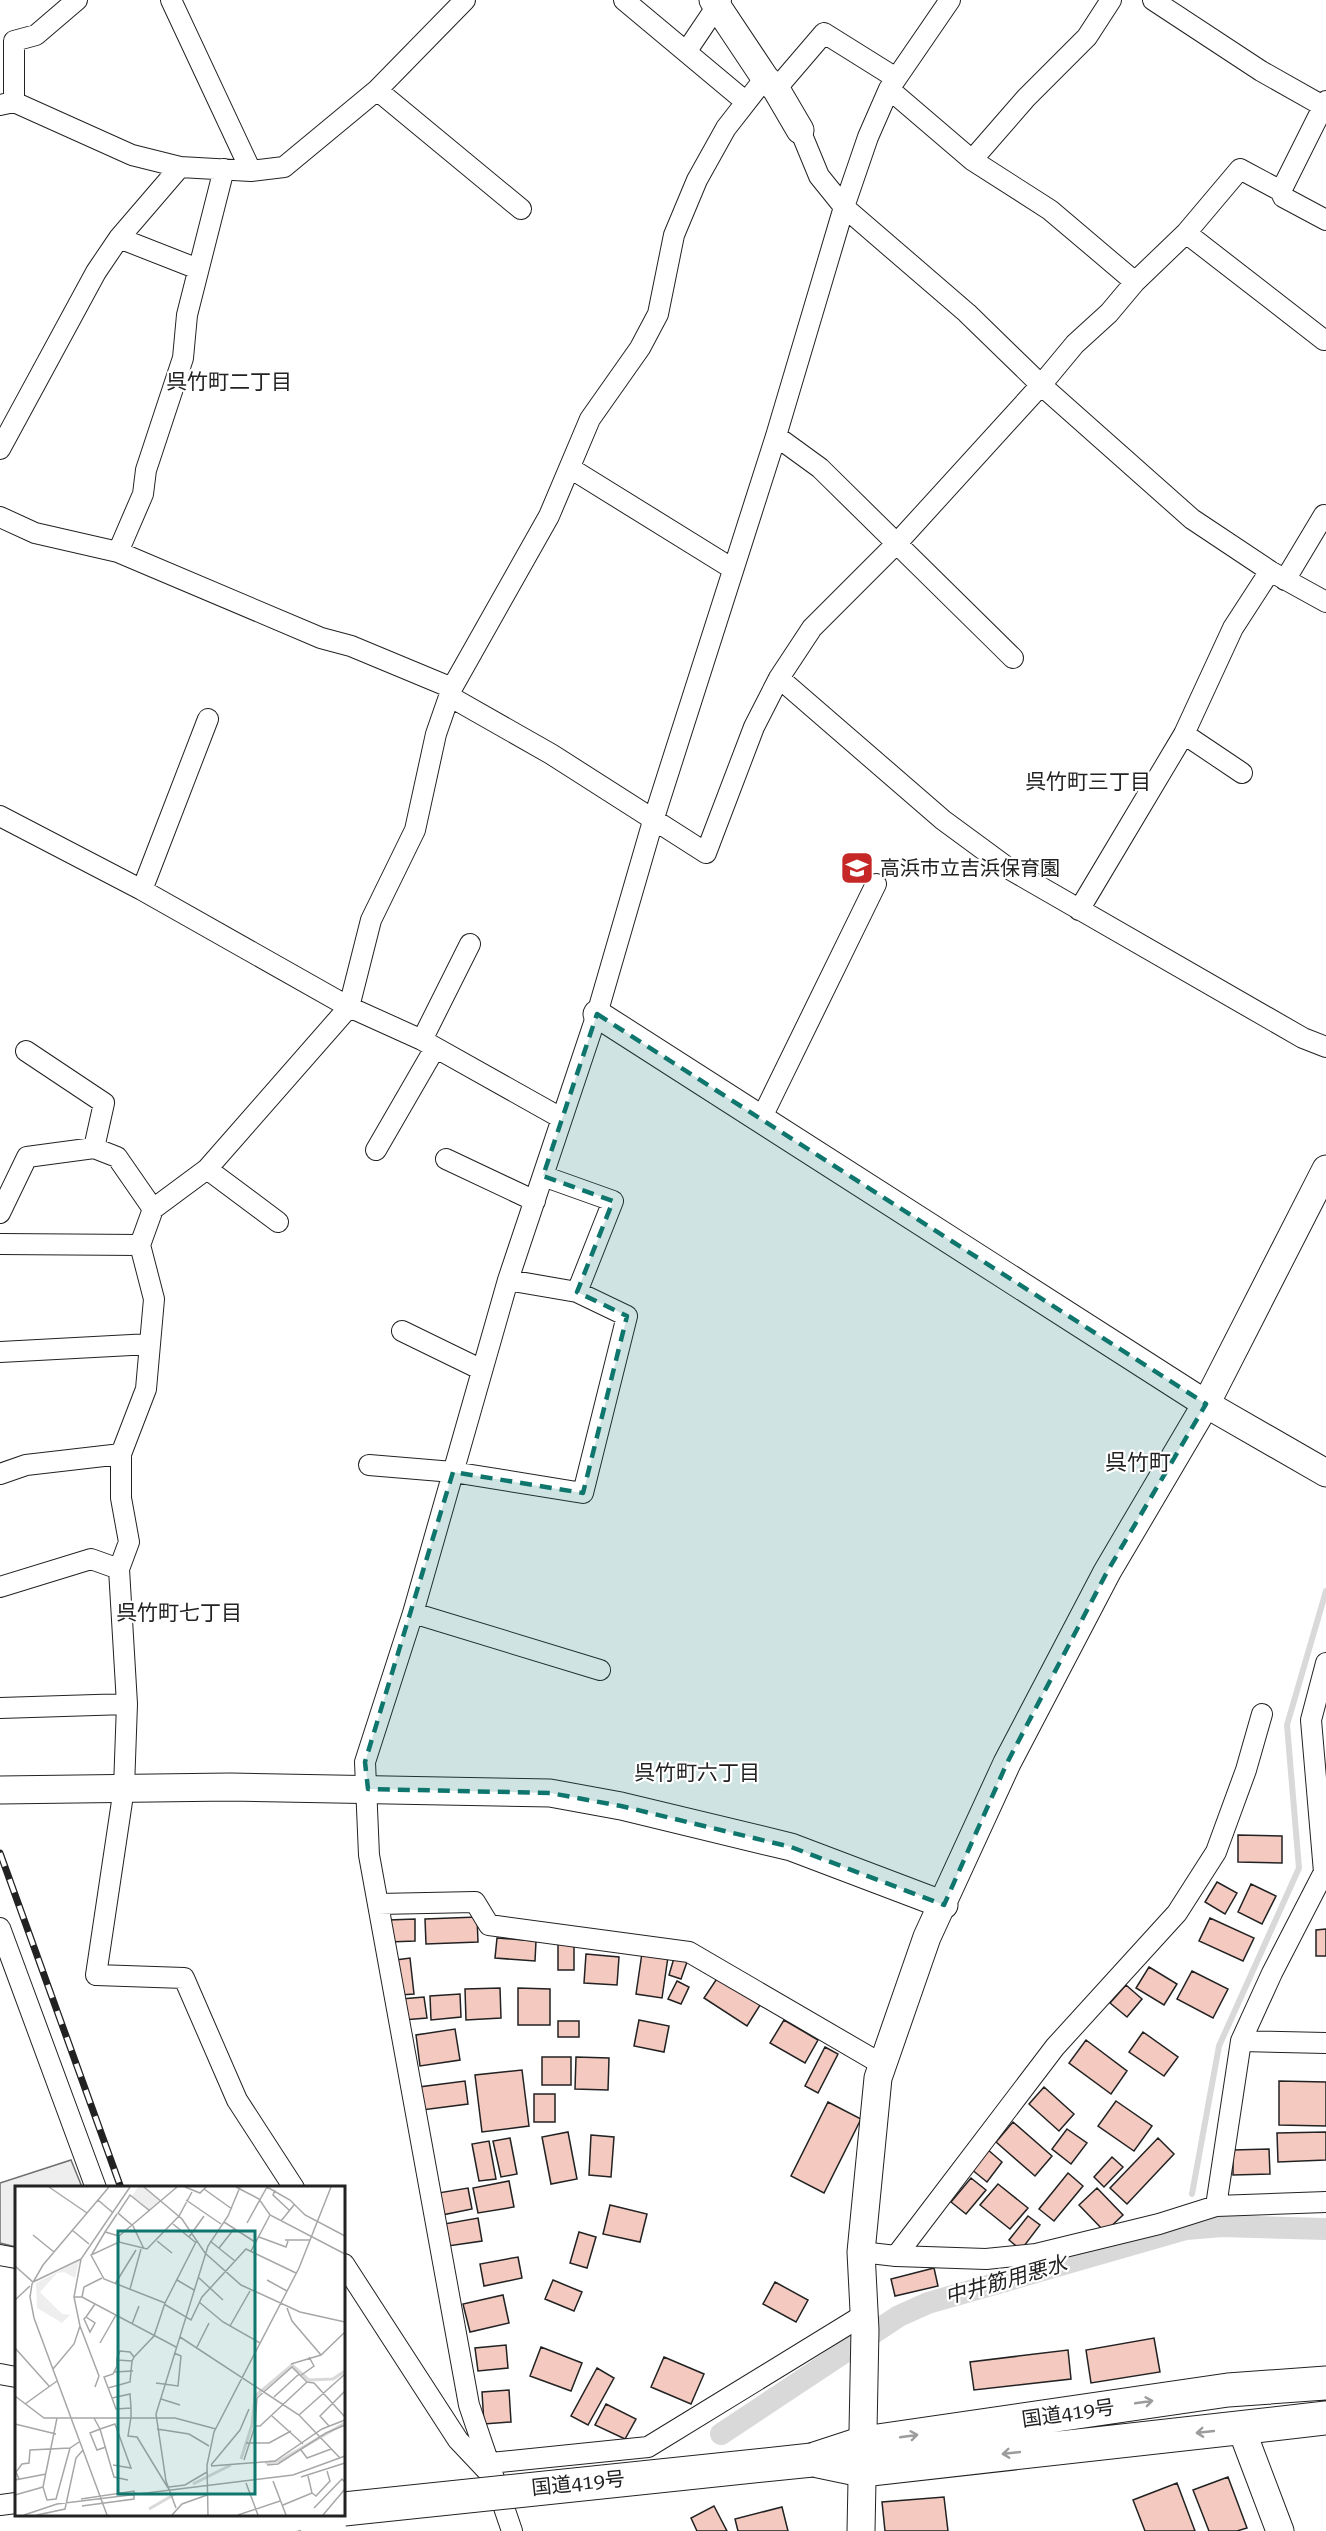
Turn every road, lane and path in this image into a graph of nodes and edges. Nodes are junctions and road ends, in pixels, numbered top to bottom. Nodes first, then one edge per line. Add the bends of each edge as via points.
1 (77, 0) edge
2 (171, 0) edge
3 (465, 0) edge
4 (624, 0) edge
5 (950, 0) edge
6 (1111, 0) edge
7 (1153, 0) edge
8 (717, 2) edge
9 (7, 41) edge
10 (686, 52) junction
11 (771, 83) junction
12 (893, 84) junction
13 (377, 90) junction
14 (746, 102) junction
15 (7, 103) edge
16 (1324, 103) edge
17 (800, 130) joint
18 (972, 159) junction
19 (180, 166) junction
20 (224, 169) junction
21 (251, 171) junction
22 (1281, 190) junction
23 (844, 207) junction
24 (521, 209) dead end
25 (1326, 220) edge
26 (1186, 232) junction
27 (119, 238) junction
28 (198, 268) junction
29 (1135, 282) junction
30 (1324, 340) dead end
31 (1041, 385) junction
32 (776, 436) junction
33 (0, 449) edge
34 (570, 468) junction
35 (1324, 515) dead end
36 (0, 517) edge
37 (898, 542) junction
38 (118, 552) junction
39 (733, 569) junction
40 (1278, 575) junction
41 (1326, 602) edge
42 (1013, 658) dead end
43 (779, 678) junction
44 (451, 692) junction
45 (208, 719) dead end
46 (1184, 734) junction
47 (1242, 773) dead end
48 (0, 816) edge
49 (653, 821) junction
50 (876, 884) dead end
51 (142, 890) junction
52 (1079, 910) junction
53 (470, 944) dead end
54 (349, 1007) junction
55 (597, 1014) junction
56 (428, 1044) junction
57 (1326, 1047) edge
58 (26, 1051) dead end
59 (762, 1117) junction
60 (561, 1118) junction
61 (94, 1148) junction
62 (376, 1150) dead end
63 (446, 1159) dead end
64 (207, 1168) junction
65 (1326, 1169) edge
66 (543, 1176) junction
67 (535, 1201) junction
68 (153, 1209) junction
69 (0, 1213) edge
70 (278, 1222) dead end
71 (0, 1244) edge
72 (140, 1245) junction
73 (508, 1280) junction
74 (577, 1292) junction
75 (402, 1331) dead end
76 (150, 1344) junction
77 (0, 1352) edge
78 (482, 1370) junction
79 (1206, 1404) junction
80 (121, 1454) junction
81 (369, 1465) dead end
82 (453, 1472) junction
83 (1326, 1473) edge
84 (0, 1474) edge
85 (119, 1569) junction
86 (0, 1587) edge
87 (413, 1613) junction
88 (1326, 1663) edge
89 (600, 1670) dead end
90 (127, 1704) junction
91 (0, 1708) edge
92 (1262, 1714) dead end
93 (124, 1788) junction
94 (0, 1790) edge
95 (368, 1790) junction
96 (1325, 1872) edge
97 (378, 1904) junction
98 (944, 1905) junction
99 (0, 1928) edge
100 (1241, 2041) junction
101 (1326, 2043) edge
102 (883, 2065) junction
103 (96, 2186) edge
104 (293, 2186) edge
105 (1326, 2202) edge
106 (1216, 2206) junction
107 (861, 2252) junction
108 (0, 2255) edge
109 (896, 2256) junction
110 (15, 2258) edge
111 (345, 2266) edge
112 (865, 2322) junction
113 (0, 2374) edge
114 (15, 2377) edge
115 (1326, 2383) edge
116 (1326, 2418) edge
117 (1241, 2428) junction
118 (863, 2456) junction
119 (493, 2472) junction
120 (15, 2503) edge
121 (0, 2505) edge
122 (345, 2509) edge
123 (159, 2516) edge
124 (283, 2516) edge
125 (160, 2531) edge
126 (512, 2531) edge
127 (861, 2531) edge
128 (1280, 2531) edge

1 - 9 street via 36,35
2 - 21 street
3 - 13 street
4 - 10 street
5 - 12 street
6 - 18 street via 1087,38
7 - 16 street via 1261,71
8 - 10 street
8 - 11 street
9 - 15 street
10 - 14 street
11 - 12 street via 824,33
11 - 14 street
11 - 17 street
12 - 18 street
12 - 23 street via 868,137
13 - 21 street via 284,167
13 - 24 street
14 - 34 street via 726,128 679,224 658,314 640,348 590,419
15 - 19 street via 132,155
16 - 22 street
17 - 23 street via 819,176
18 - 29 street via 1050,210
19 - 20 street
19 - 27 street
20 - 21 street
20 - 28 street
22 - 25 street via 1283,197
22 - 26 street via 1240,169
23 - 31 street via 967,313
23 - 32 street
26 - 29 street
26 - 30 street
27 - 28 street
27 - 33 street via 96,272
28 - 38 street via 187,315 183,358 146,470 143,494
29 - 31 street
31 - 37 street
31 - 40 street via 1192,519
32 - 37 street via 820,468
32 - 39 street
34 - 39 street
34 - 44 street via 549,516
35 - 40 street
36 - 38 street via 35,534
37 - 42 street
37 - 43 street via 812,628
38 - 44 street via 321,638 351,646
39 - 49 street
40 - 41 street
40 - 46 street via 1233,628
43 - 49 street via 753,727 706,853
43 - 52 street via 943,820 1011,870
44 - 49 street
44 - 54 street via 436,734 415,830 371,920
45 - 51 street
46 - 47 street
46 - 52 street
48 - 51 street
49 - 55 street
50 - 59 street
51 - 54 street
52 - 57 street via 1293,1033
53 - 56 street
54 - 56 street
54 - 64 street
55 - 59 street
55 - 60 street
56 - 60 street
56 - 62 street
58 - 61 street via 104,1102
59 - 79 street
60 - 66 street
61 - 68 street via 117,1157
61 - 69 street via 27,1156
63 - 67 street
64 - 68 street
64 - 70 street
65 - 79 street
66 - 67 street
66 - 74 street via 613,1201
67 - 73 street
68 - 72 street
71 - 72 street
72 - 76 street via 154,1299
73 - 74 street
73 - 78 street
74 - 82 street via 627,1316 583,1493
75 - 78 street
76 - 77 street
76 - 80 street via 146,1389
78 - 82 street
79 - 83 street
79 - 98 street via 1062,1657 1007,1763
80 - 84 street via 26,1465
80 - 85 street via 121,1498 129,1542
81 - 82 street
82 - 87 street
85 - 86 street via 91,1559
85 - 90 street
87 - 89 street
87 - 95 street via 365,1762
88 - 96 street via 1311,1720
90 - 91 street
90 - 93 street
92 - 109 street via 1216,1852 1176,1913 1055,2047
93 - 94 street
93 - 95 street
93 - 104 street via 96,1975 184,1978 237,2100
95 - 97 street via 369,1855
95 - 98 street via 550,1793 621,1806 791,1847
96 - 100 street
97 - 102 street via 476,1902 489,1925 689,1953
97 - 119 street via 469,2405
98 - 102 street via 927,1937
99 - 103 street
100 - 101 street
100 - 106 street
102 - 107 street via 878,2078
105 - 106 street
106 - 109 street via 1036,2254 986,2259
107 - 109 street
107 - 112 street
108 - 110 street
111 - 119 street via 458,2440
112 - 118 street
112 - 119 street via 648,2447
113 - 114 street
118 -> 115 highway, 国道419号 via 1228,2390
116 - 117 highway, 国道419号
117 -> 118 highway, 国道419号
117 - 128 street
118 - 122 highway, 国道419号, bridge
118 - 127 street
119 - 126 street
120 - 121 street
123 - 125 street
124 - 125 highway, bridge

